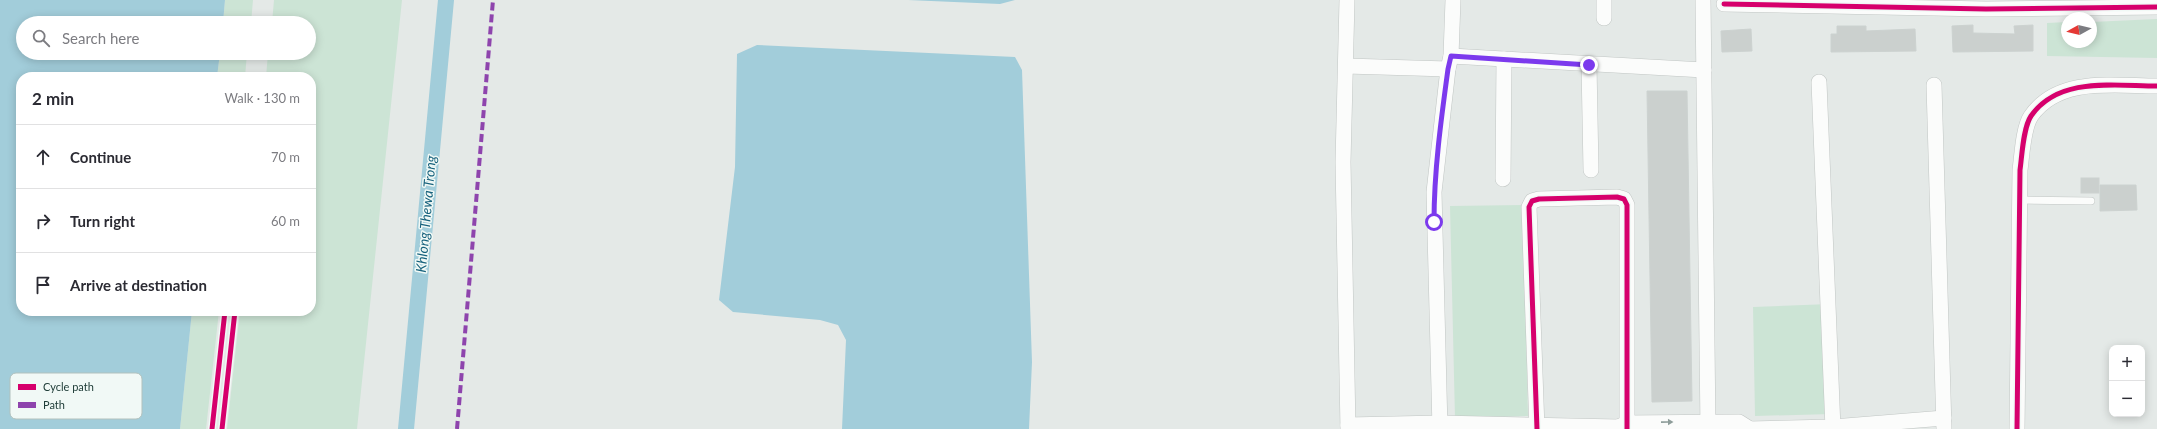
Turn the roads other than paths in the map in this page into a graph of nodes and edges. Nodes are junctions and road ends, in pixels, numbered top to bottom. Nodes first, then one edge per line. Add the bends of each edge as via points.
1 (1347, 0) edge
2 (1454, 0) edge
3 (1604, 0) edge
4 (1703, 0) edge
5 (1724, 4) dead end
6 (2046, 5) edge
7 (2155, 5) edge
8 (1604, 18) dead end
9 (1504, 60) junction
10 (1450, 63) junction
11 (1589, 65) junction
12 (1346, 66) junction
13 (1704, 70) junction
14 (1819, 82) dead end
15 (1934, 85) dead end
16 (2157, 86) edge
17 (1591, 170) dead end
18 (1503, 179) dead end
19 (2019, 200) junction
20 (2091, 201) dead end
21 (1944, 424) edge
22 (1708, 425) edge
23 (1440, 426) edge
24 (1348, 427) edge
25 (1623, 427) edge
26 (1537, 428) edge
27 (1833, 428) edge
28 (1750, 429) edge
29 (2017, 429) edge

1 - 12 street
2 - 10 street
3 - 8 street
4 - 13 street
5 - 6 street
6 - 7 street
9 - 10 street
9 - 11 street
9 - 18 street
10 - 12 street
10 - 23 street via 1434,192
11 - 13 street
11 - 17 street
12 - 24 street via 1343,162
13 - 22 street
14 - 27 street
15 - 21 street
16 - 19 street via 2087,85 2062,92 2041,106 2030,117 2025,137
19 - 20 lane
19 - 29 street
21 - 27 street
25 -> 22 street
22 - 28 street via 1739,422
23 - 24 street
23 - 26 street
25 - 26 street
25 - 26 street via 1627,205 1624,199 1618,197 1539,199 1532,201 1529,207
27 - 28 street

